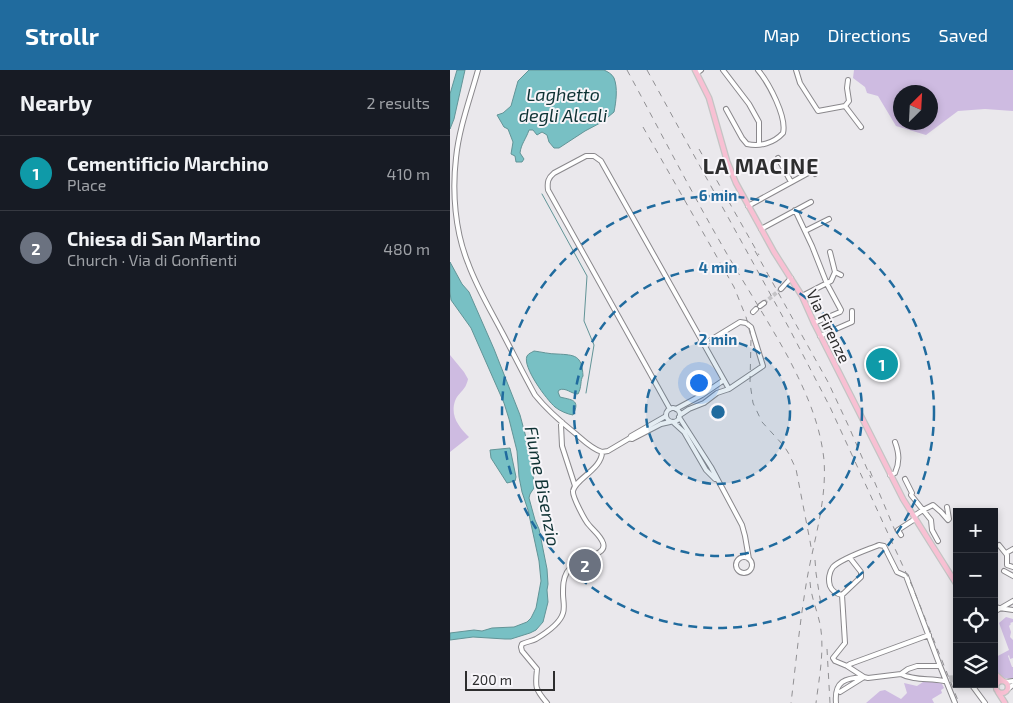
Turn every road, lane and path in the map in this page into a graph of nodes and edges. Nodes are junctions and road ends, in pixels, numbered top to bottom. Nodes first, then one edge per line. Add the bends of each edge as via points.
1 (478, 70) edge
2 (722, 70) edge
3 (758, 70) edge
4 (796, 70) edge
5 (698, 71) edge
6 (848, 80) dead end
7 (845, 106) junction
8 (726, 109) dead end
9 (861, 127) dead end
10 (759, 144) junction
11 (778, 158) dead end
12 (815, 174) dead end
13 (791, 182) junction
14 (810, 202) dead end
15 (748, 206) junction
16 (795, 210) junction
17 (829, 219) dead end
18 (761, 229) junction
19 (805, 231) junction
20 (830, 252) dead end
21 (835, 272) junction
22 (842, 275) dead end
23 (791, 278) junction
24 (826, 284) junction
25 (781, 290) tunnel mouth
26 (802, 296) junction
27 (852, 311) dead end
28 (814, 323) junction
29 (820, 336) junction
30 (704, 344) junction
31 (724, 380) junction
32 (729, 389) junction
33 (702, 395) junction
34 (704, 403) junction
35 (670, 409) junction
36 (676, 409) junction
37 (666, 416) junction
38 (680, 416) junction
39 (562, 422) junction
40 (672, 422) junction
41 (630, 438) junction
42 (895, 442) dead end
43 (602, 452) junction
44 (885, 464) junction
45 (896, 470) junction
46 (890, 475) junction
47 (905, 479) dead end
48 (894, 482) junction
49 (718, 483) junction
50 (575, 486) junction
51 (947, 507) dead end
52 (922, 510) junction
53 (914, 518) junction
54 (901, 535) dead end
55 (938, 541) dead end
56 (746, 543) junction
57 (999, 545) dead end
58 (1013, 549) edge
59 (1006, 553) junction
60 (741, 557) junction
61 (749, 558) junction
62 (850, 558) junction
63 (1013, 568) edge
64 (1013, 576) edge
65 (953, 580) edge
66 (842, 595) junction
67 (1013, 601) edge
68 (999, 608) joint
69 (1013, 610) edge
70 (928, 634) junction
71 (847, 666) junction
72 (914, 666) junction
73 (940, 666) junction
74 (855, 671) junction
75 (901, 674) junction
76 (864, 677) junction
77 (998, 677) edge
78 (853, 678) junction
79 (914, 678) junction
80 (943, 680) tunnel mouth
81 (1013, 680) edge
82 (1004, 682) junction
83 (998, 683) edge
84 (1013, 686) edge
85 (973, 688) edge
86 (996, 688) edge
87 (1007, 690) junction
88 (998, 691) junction
89 (840, 692) dead end
90 (547, 703) edge
91 (836, 703) edge
92 (956, 703) edge
93 (984, 703) edge
94 (1005, 703) edge

1 - 39 street via 456,160 455,203 462,243 476,281 535,395
2 - 10 street via 750,104 759,122
3 - 10 street via 777,102 784,130 772,142
4 - 7 street via 800,83 818,111
5 - 15 main road, Via Firenze via 710,98 736,183
6 - 7 street via 849,101
7 - 9 street
8 - 10 street via 744,142
11 - 13 street
12 - 13 street via 810,172
13 - 15 street
14 - 16 street
15 - 18 main road, Via Firenze
16 - 18 street
16 - 19 street
17 - 19 street
18 - 23 main road, Via Firenze
19 - 24 street
20 - 21 street
21 - 22 street
21 - 24 street
23 - 25 street
23 - 26 main road, Via Firenze
24 - 26 street
24 - 28 street via 841,311
26 - 28 main road, Via Firenze
27 - 29 street via 852,322
28 - 29 main road, Via Firenze
29 - 44 main road, Via Firenze
30 - 31 street
30 - 32 street via 740,322 748,323 752,328 762,366
30 - 35 street via 601,161 594,156 586,156 550,177 548,190
31 - 32 street
31 - 33 street
32 - 34 street
33 - 34 street
33 - 36 street
34 - 38 street
35 - 36 street
35 - 37 street
36 - 38 street
37 - 40 street
37 - 41 street
38 - 40 street
38 - 49 street
39 - 43 street via 592,448
39 - 50 street via 562,446
40 - 41 street
40 - 49 street via 684,432 706,470
41 - 43 street
42 - 45 street via 899,455
43 - 50 street via 593,470
44 - 45 street
44 - 46 main road, Via Firenze
45 - 46 street
45 - 48 street
46 - 48 main road, Via Firenze
47 - 52 street
48 - 53 main road, Via Firenze
49 - 56 street via 742,524
50 - 90 street via 573,495 583,518 604,545 597,553 575,563 567,572 560,620 535,640 522,644 522,651 537,669 535,682 538,693
51 - 52 street via 948,520 932,505
52 - 53 street
52 - 55 street via 931,520
53 - 54 street via 898,530
53 - 65 main road, Via Firenze
56 - 60 street
56 - 61 street
57 - 59 street
58 - 59 street
59 - 63 street via 1007,565
60 - 61 street
60 - 61 street via 736,567 742,573 751,569
62 - 66 street via 861,572 861,577
62 - 66 street via 834,566 829,573 830,587
62 - 70 street via 879,545 884,546 897,572 906,576
63 - 64 street via 1004,570
66 - 71 street via 845,643 833,658
67 - 68 street
68 - 69 street
70 - 71 street
70 - 73 street
71 - 74 street
72 - 73 street
72 - 75 street
72 - 79 street
73 - 92 street
74 - 76 street
74 - 78 street
75 - 76 street
75 - 79 street
76 - 78 street
76 - 89 street
77 - 82 main road
78 - 91 street via 839,686
79 - 80 street
81 - 82 street
82 - 83 main road
82 - 87 main road via 1008,685
84 - 87 street
85 - 93 street
86 - 88 main road
87 - 88 main road
87 - 94 main road
88 - 94 main road

